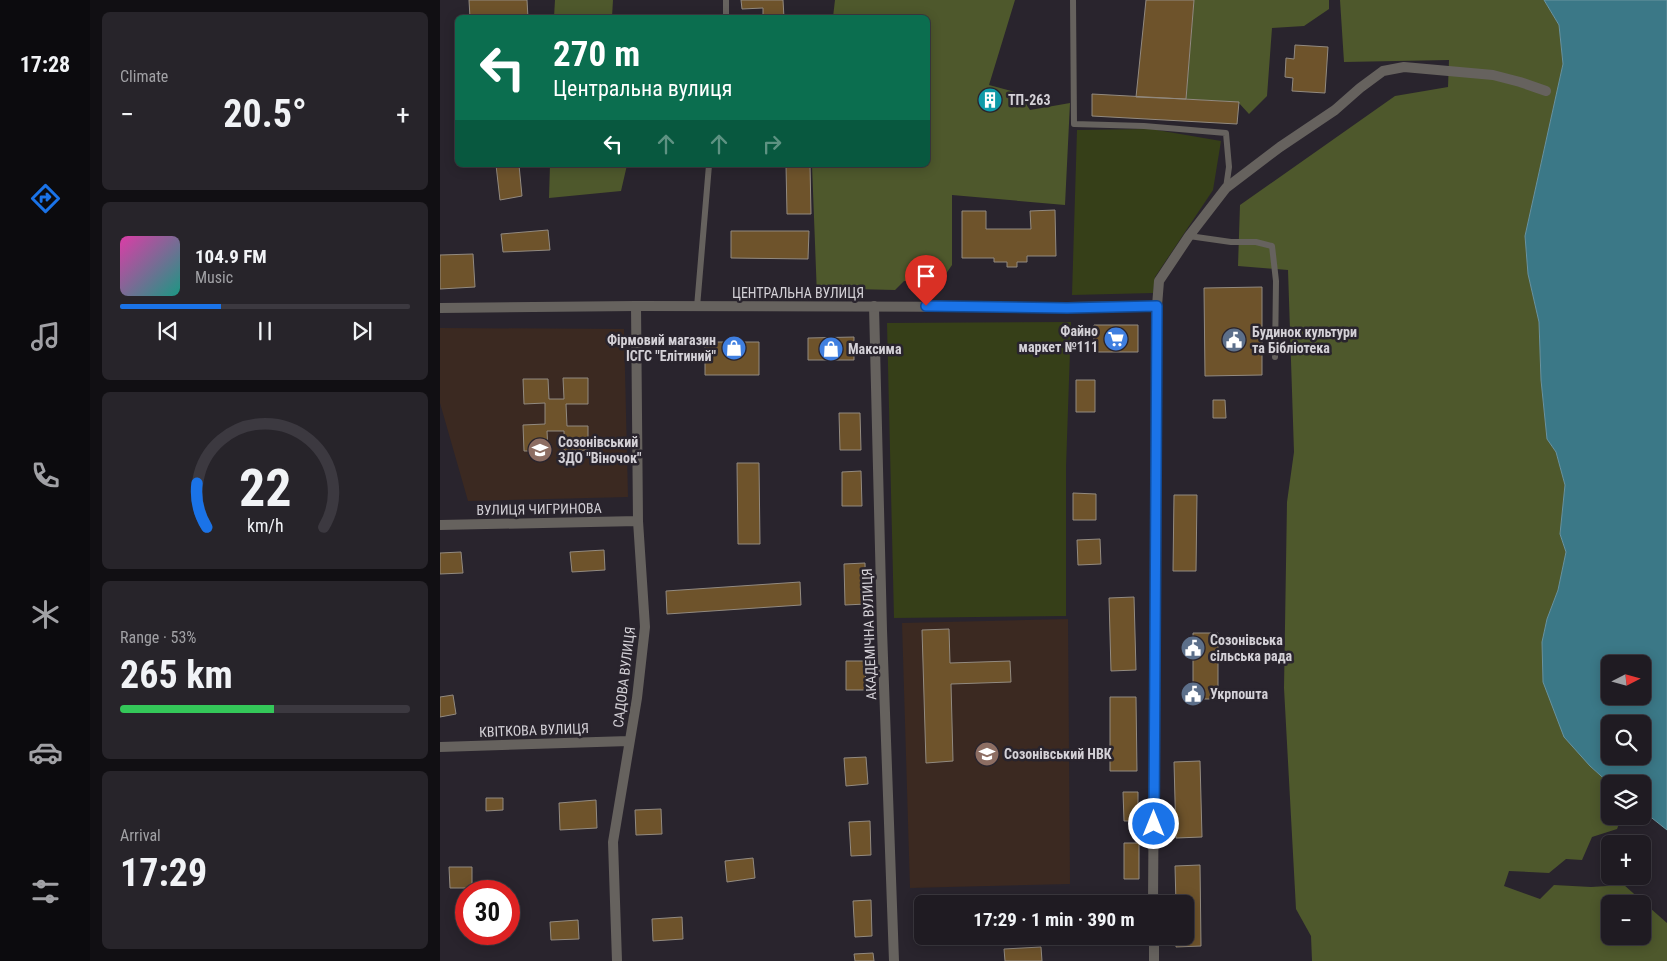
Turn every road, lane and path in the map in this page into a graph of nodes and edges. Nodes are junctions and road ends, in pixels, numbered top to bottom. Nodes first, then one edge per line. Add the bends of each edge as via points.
1 (726, 0) edge
2 (1073, 0) edge
3 (726, 15) edge
4 (1546, 91) dead end
5 (708, 167) edge
6 (1226, 188) junction
7 (1189, 236) junction
8 (636, 306) junction
9 (874, 306) junction
10 (1157, 306) junction
11 (697, 307) junction
12 (440, 308) edge
13 (1275, 357) dead end
14 (638, 521) junction
15 (440, 524) edge
16 (629, 741) junction
17 (440, 747) edge
18 (1153, 895) edge
19 (1154, 945) edge
20 (617, 961) edge
21 (894, 961) edge
22 (1154, 961) edge

1 - 3 lane
2 - 6 lane via 1074,124 1226,133 1229,167
4 - 6 street via 1493,75 1404,66 1383,71 1335,110
5 - 11 lane
6 - 7 street
7 - 10 street via 1159,281
7 - 13 lane via 1272,246 1276,281
8 - 11 street, ЦЕНТРАЛЬНА ВУЛИЦЯ
8 - 12 street, ЦЕНТРАЛЬНА ВУЛИЦЯ
8 - 14 street, САДОВА ВУЛИЦЯ
9 - 10 street, ЦЕНТРАЛЬНА ВУЛИЦЯ
9 - 11 street, ЦЕНТРАЛЬНА ВУЛИЦЯ
9 - 21 street, АКАДЕМІЧНА ВУЛИЦЯ
10 - 18 street
14 - 15 street, ВУЛИЦЯ ЧИГРИНОВА
14 - 16 street, САДОВА ВУЛИЦЯ via 645,627
16 - 17 street, КВІТКОВА ВУЛИЦЯ
16 - 20 street, САДОВА ВУЛИЦЯ via 613,842
19 - 22 street

